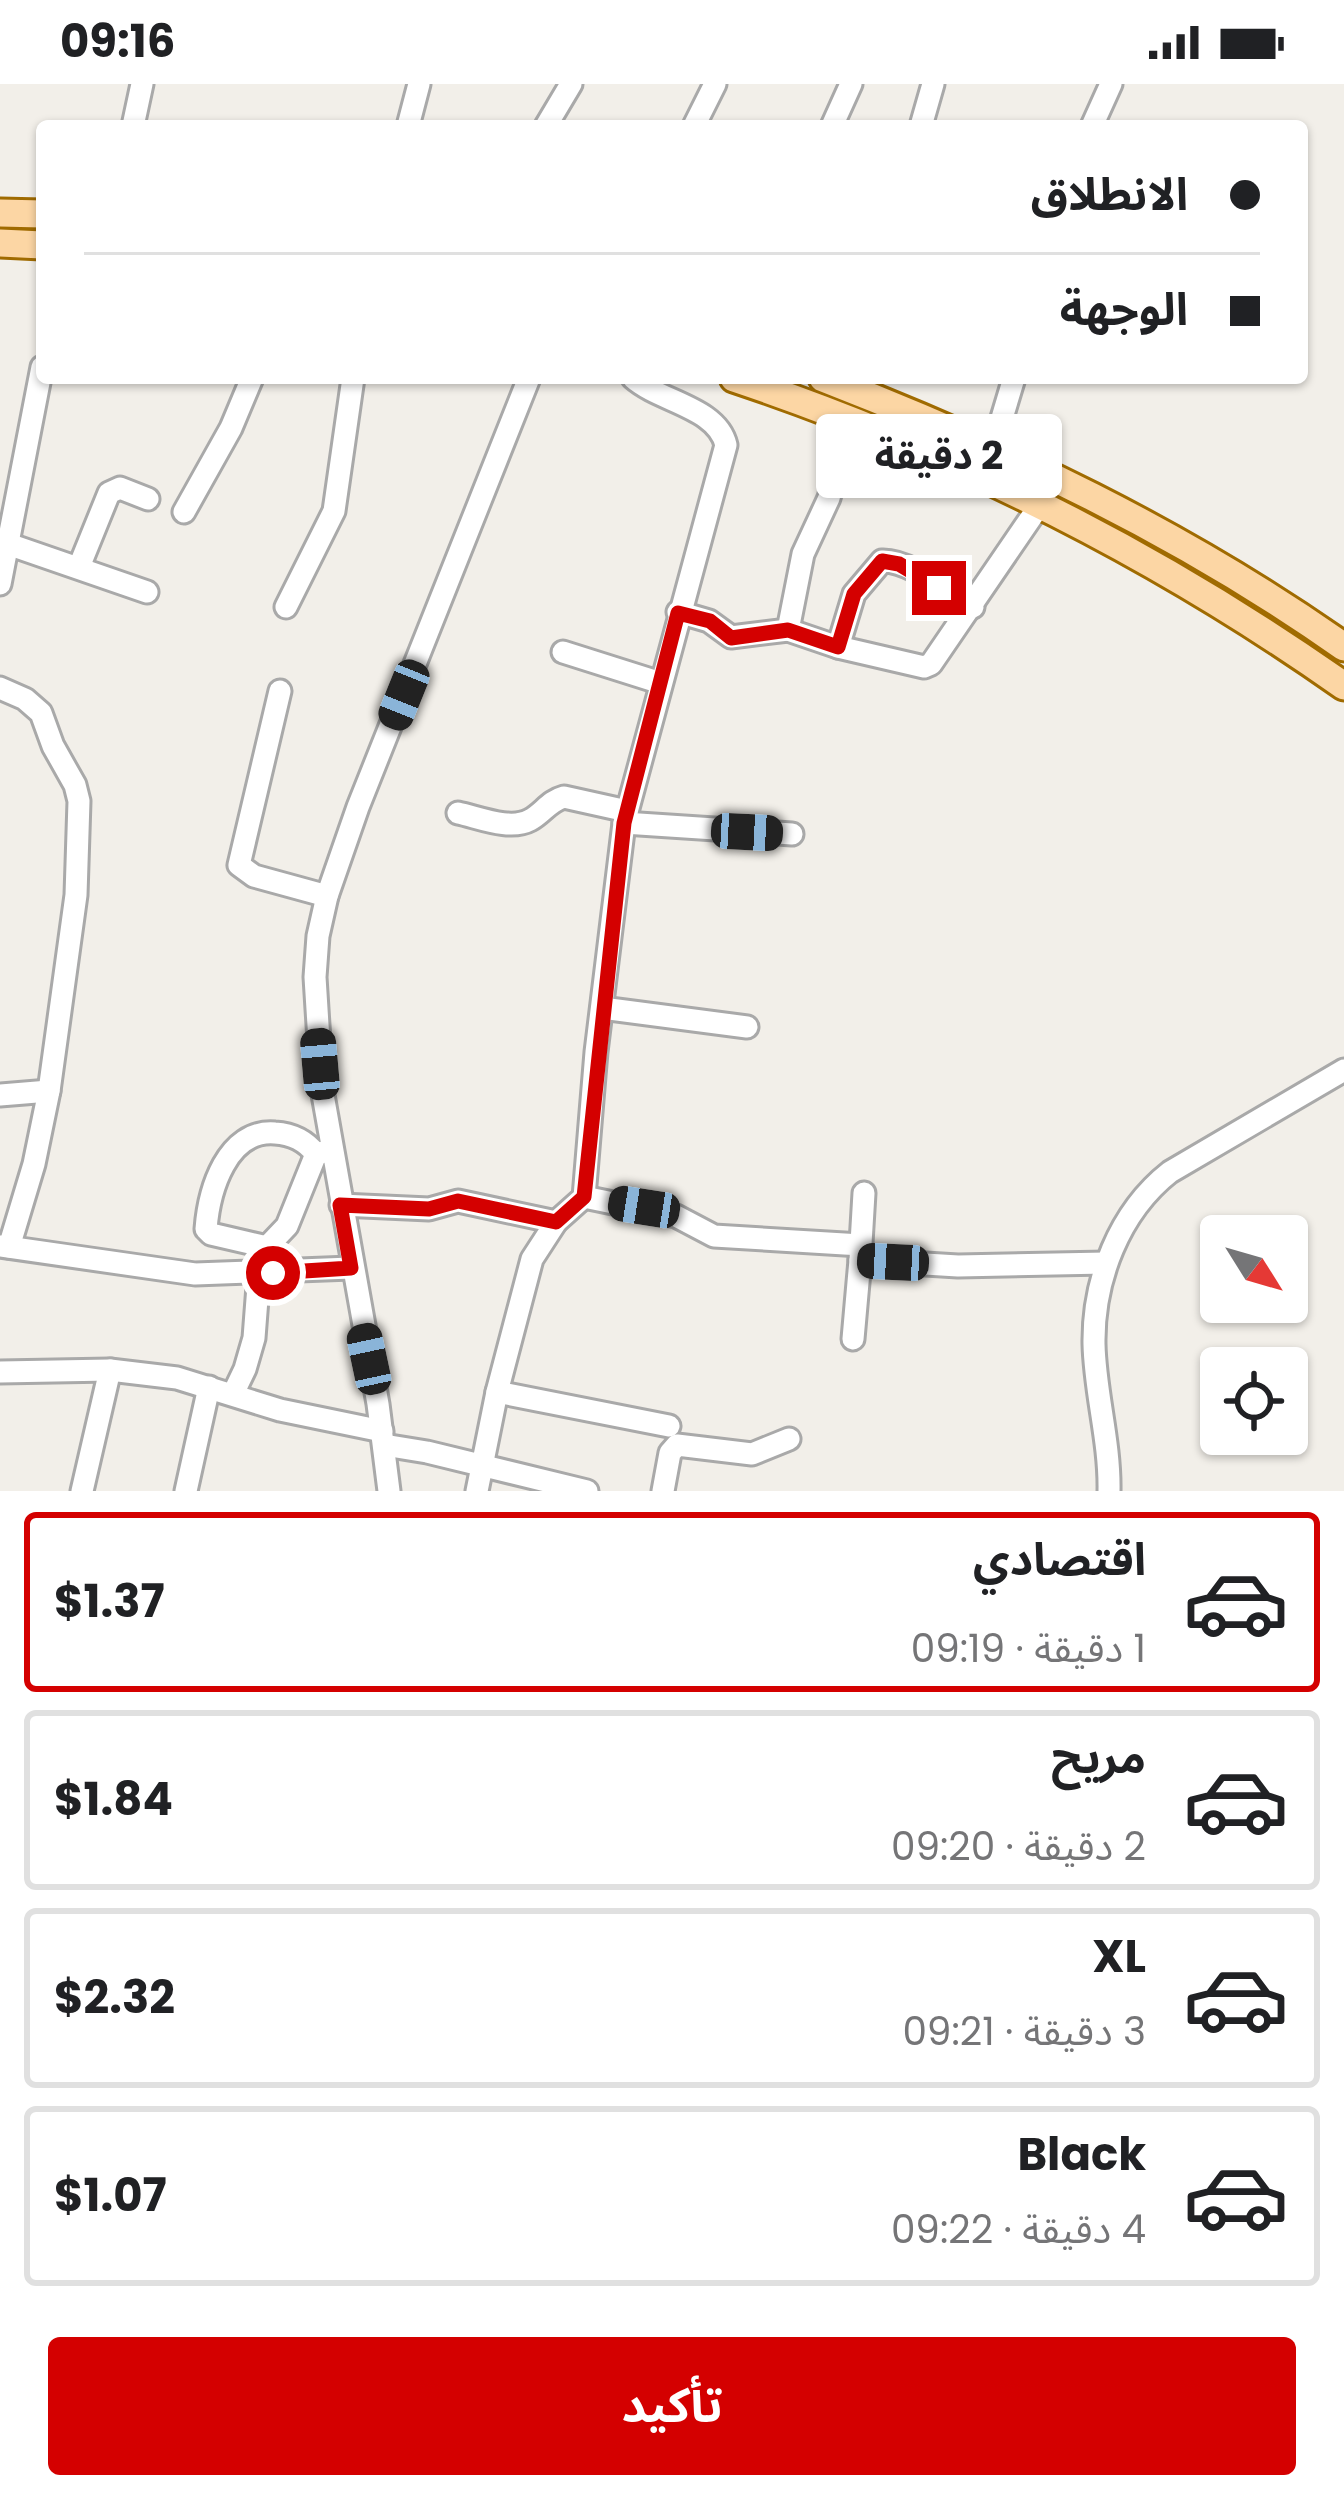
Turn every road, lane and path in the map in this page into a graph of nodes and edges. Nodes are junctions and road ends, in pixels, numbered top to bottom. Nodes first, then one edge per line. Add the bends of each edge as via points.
1 (142, 84) edge
2 (419, 84) edge
3 (572, 84) edge
4 (715, 84) edge
5 (850, 84) edge
6 (933, 84) edge
7 (1111, 84) edge
8 (135, 120) edge
9 (410, 120) edge
10 (551, 120) edge
11 (697, 120) edge
12 (835, 120) edge
13 (923, 120) edge
14 (1095, 120) edge
15 (0, 213) edge
16 (36, 214) edge
17 (0, 243) edge
18 (36, 245) edge
19 (39, 384) edge
20 (249, 384) edge
21 (352, 384) edge
22 (527, 384) edge
23 (642, 384) edge
24 (751, 384) edge
25 (839, 384) edge
26 (1012, 384) edge
27 (850, 420) junction
28 (994, 448) junction
29 (148, 500) dead end
30 (1039, 506) junction
31 (184, 512) dead end
32 (8, 544) junction
33 (79, 567) junction
34 (0, 584) edge
35 (147, 592) dead end
36 (286, 607) dead end
37 (973, 607) junction
38 (678, 613) junction
39 (788, 630) junction
40 (838, 647) junction
41 (1344, 647) edge
42 (563, 652) dead end
43 (661, 683) junction
44 (1344, 686) edge
45 (0, 688) edge
46 (280, 692) dead end
47 (458, 813) dead end
48 (625, 817) junction
49 (792, 834) dead end
50 (327, 896) junction
51 (602, 1008) junction
52 (747, 1027) dead end
53 (1344, 1070) edge
54 (50, 1090) junction
55 (0, 1095) edge
56 (324, 1152) junction
57 (864, 1193) dead end
58 (584, 1197) junction
59 (340, 1205) junction
60 (556, 1222) junction
61 (5, 1246) edge
62 (267, 1246) junction
63 (861, 1253) junction
64 (1106, 1263) junction
65 (351, 1268) junction
66 (259, 1273) junction
67 (854, 1340) dead end
68 (110, 1370) junction
69 (0, 1372) edge
70 (209, 1387) junction
71 (497, 1392) junction
72 (232, 1394) junction
73 (670, 1426) dead end
74 (383, 1438) junction
75 (789, 1439) dead end
76 (481, 1465) junction
77 (82, 1491) edge
78 (186, 1491) edge
79 (389, 1491) edge
80 (477, 1491) edge
81 (587, 1491) edge
82 (663, 1491) edge
83 (1109, 1491) edge

1 - 8 street
2 - 9 street
3 - 10 street
4 - 11 street
5 - 12 street
6 - 13 street
7 - 14 street
15 - 16 main road
17 - 18 main road
19 - 32 street
20 - 31 street
21 - 36 street via 334,511
22 - 50 street
23 - 38 street via 705,418 724,438
24 - 27 main road
25 - 28 main road
26 - 28 street
27 - 30 main road
27 - 39 street via 803,554
28 - 41 main road via 1104,502
29 - 33 street via 120,488 109,493
30 - 37 street
30 - 44 main road via 1204,593
32 - 33 street
32 - 34 street
33 - 35 street
37 - 40 street via 924,667
37 - 40 street via 882,561 854,594
38 - 39 street via 710,621 731,638
38 - 43 street
39 - 40 street
42 - 43 street
43 - 48 street
45 - 54 street via 41,712 79,801 76,895
46 - 50 street via 239,865 254,877
47 - 48 street via 516,824 564,797
48 - 49 street
48 - 51 street
50 - 56 street via 315,977
51 - 52 street
51 - 58 street
53 - 64 street via 1154,1184
54 - 55 street
54 - 61 street
56 - 59 street
56 - 62 street via 287,1226
56 - 62 street via 269,1132 247,1136 230,1153 206,1229
57 - 63 street
58 - 60 street
58 - 63 street via 676,1216 714,1236
59 - 60 street via 429,1209 458,1201
59 - 65 street
60 - 71 street via 532,1259
61 - 66 street via 152,1269
62 - 66 street
63 - 64 street via 958,1266
63 - 67 street
64 - 83 street via 1094,1344
65 - 66 street
65 - 74 street
66 - 72 street via 254,1338
68 - 69 street
68 - 70 street
68 - 77 street
70 - 72 street
70 - 78 street
71 - 73 street
71 - 76 street
72 - 74 street
74 - 76 street
74 - 79 street
75 - 82 street via 752,1454 677,1445
76 - 80 street
76 - 81 street

